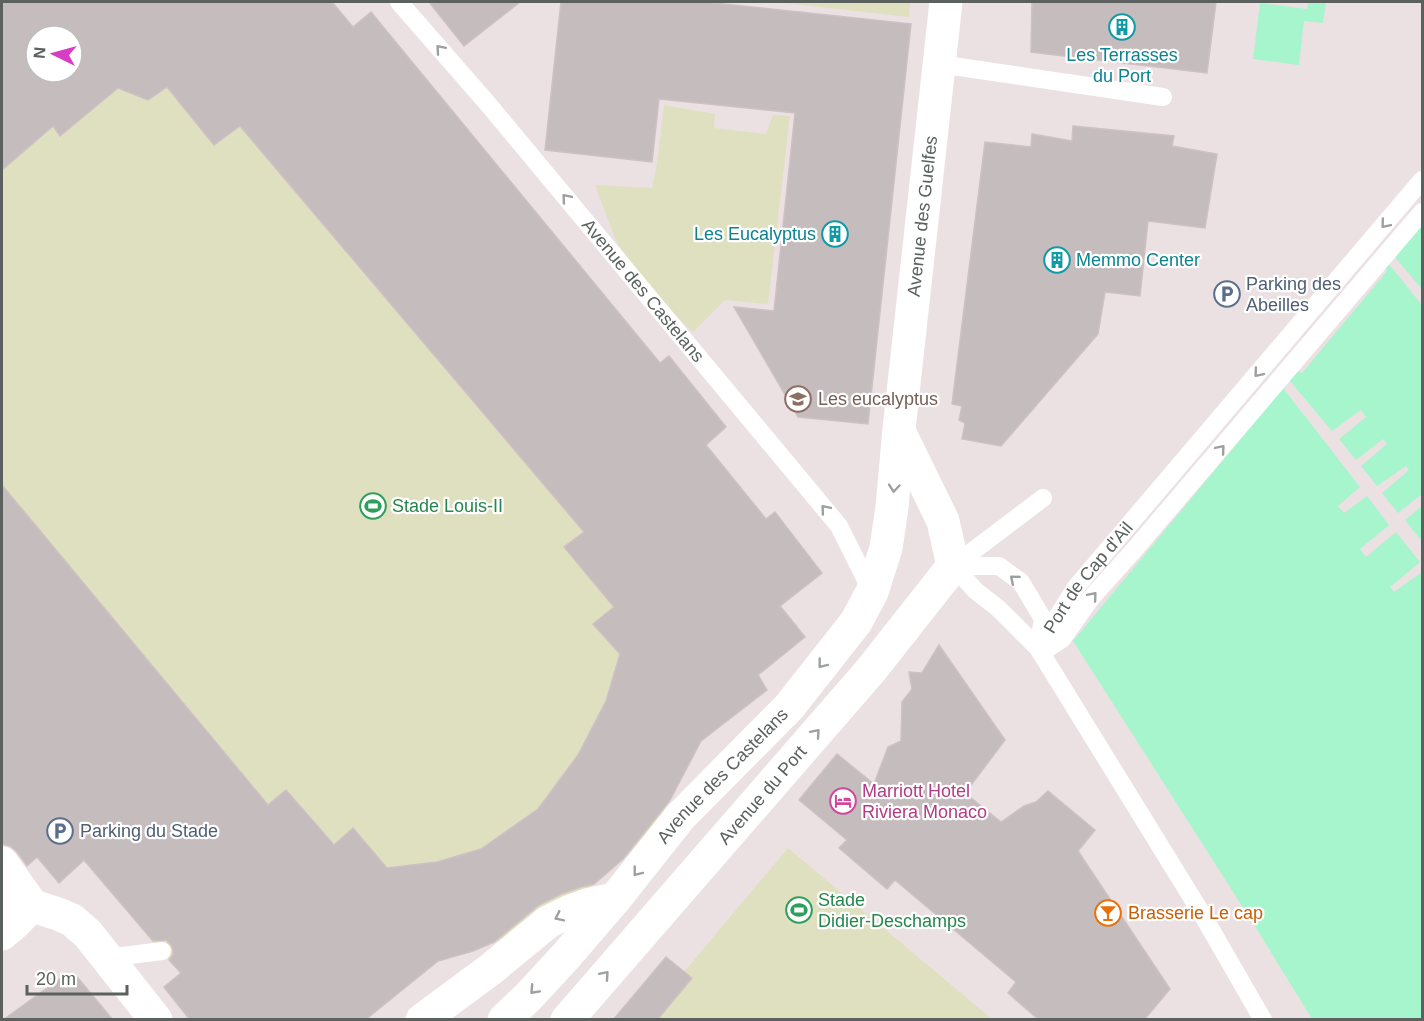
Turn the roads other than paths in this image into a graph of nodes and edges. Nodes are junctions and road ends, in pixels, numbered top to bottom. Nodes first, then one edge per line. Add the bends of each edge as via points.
1 (399, 2) edge
2 (946, 2) edge
3 (939, 64) junction
4 (1163, 97) dead end
5 (1422, 180) edge
6 (1422, 212) edge
7 (899, 429) junction
8 (1042, 498) dead end
9 (953, 566) junction
10 (872, 592) junction
11 (1038, 648) junction
12 (2, 863) edge
13 (615, 899) junction
14 (17, 900) edge
15 (2, 934) edge
16 (162, 951) dead end
17 (107, 958) junction
18 (156, 1020) edge
19 (422, 1020) edge
20 (504, 1020) edge
21 (567, 1020) edge
22 (1263, 1020) edge

10 -> 1 lane, Avenue des Castelans via 839,526
2 - 3 street, Avenue des Guelfes
3 - 4 lane
3 - 7 street, Avenue des Guelfes
5 -> 11 lane, Port de Cap d'Ail via 1076,587
11 -> 6 lane via 1050,647 1062,639 1091,598
7 - 9 street via 943,520
7 -> 10 street, Avenue des Castelans via 892,507
8 - 9 lane
9 - 11 lane
11 -> 9 lane via 1043,619 1021,582 999,566
21 -> 9 street, Avenue du Port via 872,670
10 -> 13 street, Avenue des Castelans via 856,622 789,706 680,817
11 - 22 lane, Port de Cap d'Ail
12 - 14 street
13 -> 19 street via 587,905 548,922
13 -> 20 street, Avenue des Castelans
14 - 15 street via 15,923
14 - 17 street via 72,920
16 - 17 lane
17 - 18 street

